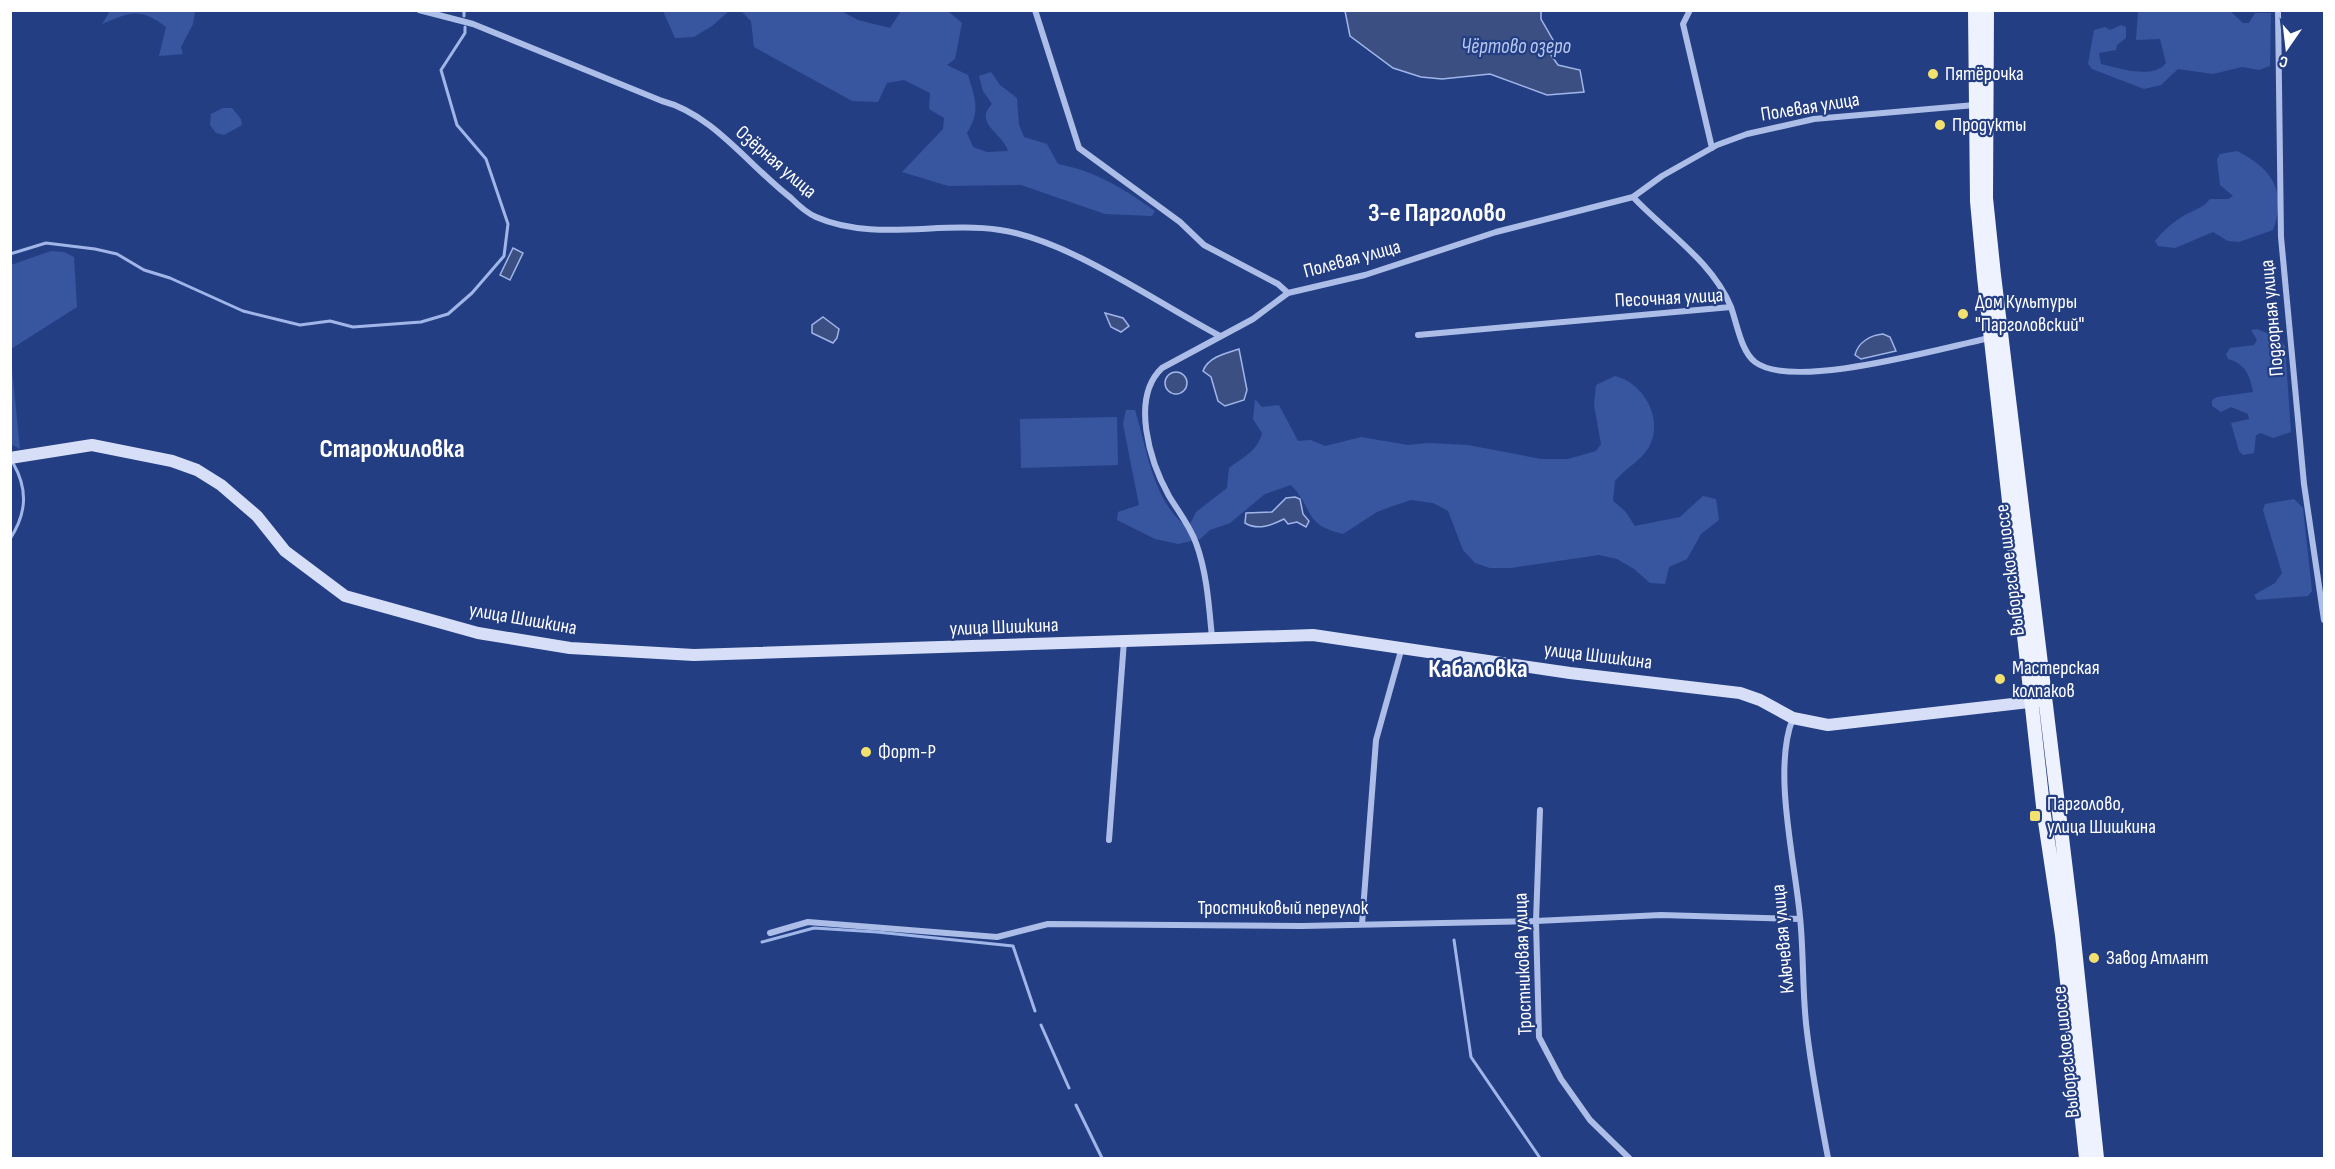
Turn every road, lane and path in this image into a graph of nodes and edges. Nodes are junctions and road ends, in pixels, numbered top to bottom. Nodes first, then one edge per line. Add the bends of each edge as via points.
1 (419, 10) edge
2 (1035, 10) edge
3 (1976, 10) edge
4 (1986, 10) edge
5 (2278, 10) edge
6 (1689, 11) edge
7 (1976, 105) junction
8 (1712, 148) junction
9 (1633, 197) junction
10 (1288, 292) junction
11 (1731, 308) junction
12 (1418, 335) dead end
13 (1220, 336) junction
14 (1990, 338) junction
15 (10, 458) edge
16 (2325, 620) edge
17 (1212, 638) junction
18 (1124, 641) junction
19 (1402, 647) junction
20 (2038, 701) junction
21 (1792, 718) junction
22 (1540, 810) dead end
23 (1109, 840) dead end
24 (1800, 919) junction
25 (1536, 921) junction
26 (1362, 924) junction
27 (770, 933) dead end
28 (1629, 1158) edge
29 (1828, 1158) edge
30 (2086, 1158) edge
31 (2097, 1158) edge

1 - 13 street, Озёрная улица via 473,24 680,106 814,217 851,228 999,230 1039,239
2 - 10 street, Полевая улица via 1079,148 1180,222 1204,245
3 - 7 main road, Выборгское шоссе
4 - 20 main road, Выборгское шоссе via 1986,198
5 - 16 street, Подгорная улица via 2283,258 2304,484
6 - 8 street via 1683,24
7 - 8 street, Полевая улица via 1814,119 1747,134
7 - 14 main road, Выборгское шоссе via 1977,201
8 - 9 street, Полевая улица
9 - 10 street, Полевая улица via 1496,232 1365,275
9 - 11 street via 1710,272 1724,289
10 - 13 street via 1253,320
11 - 12 street, Песочная улица
11 - 14 street, Песочная улица via 1753,361 1792,374 1830,371
13 - 17 street via 1162,368 1151,378 1145,398 1155,465 1198,552 1208,594
14 - 20 main road, Выборгское шоссе
15 - 18 street, улица Шишкина via 92,446 172,461 197,470 221,484 257,516 285,551 345,596 478,633 570,648 694,656
17 - 18 street, улица Шишкина
17 - 19 street, улица Шишкина via 1313,635
18 - 23 street
19 - 21 street, улица Шишкина via 1570,673 1740,693
19 - 26 street via 1377,740
20 - 21 street, улица Шишкина via 1852,724 1828,725
20 - 30 main road, Выборгское шоссе via 2044,815 2062,935
20 - 31 main road, Выборгское шоссе
21 - 24 street, Ключевая улица via 1784,755
22 - 25 street, Тростниковая улица
24 - 25 street, Тростниковый переулок via 1661,915
24 - 29 street, Ключевая улица via 1807,1032
25 - 26 street, Тростниковый переулок
25 - 28 street, Тростниковая улица via 1539,1037 1561,1079 1590,1120
26 - 27 street, Тростниковый переулок via 1048,924 997,937 808,922

